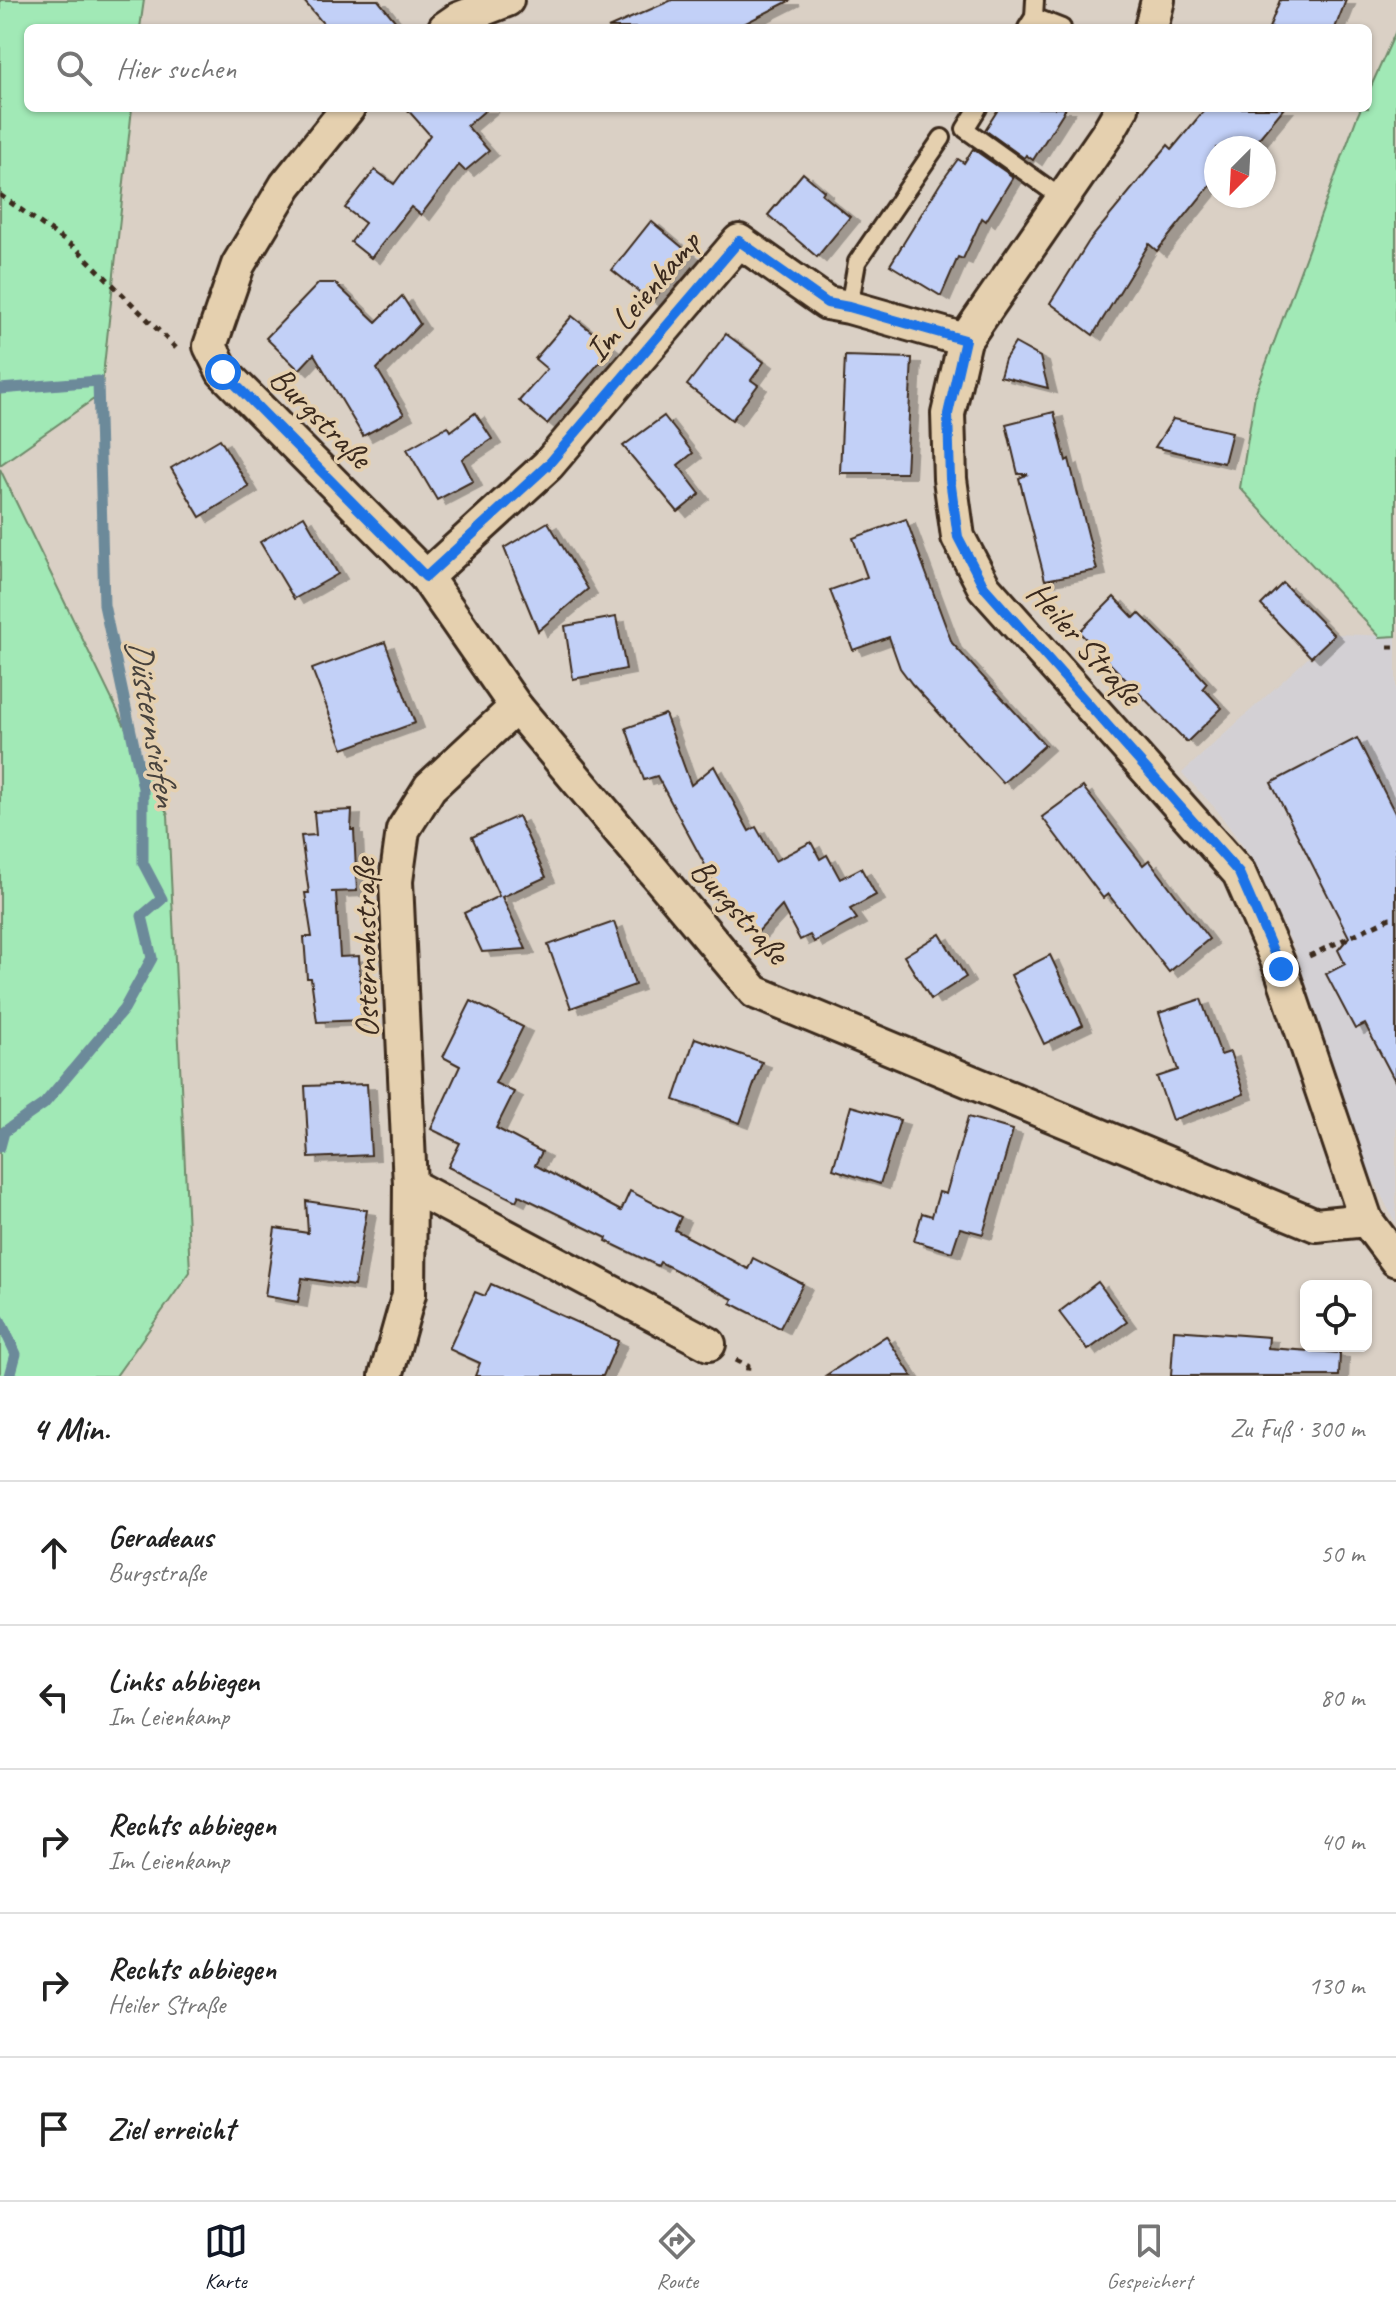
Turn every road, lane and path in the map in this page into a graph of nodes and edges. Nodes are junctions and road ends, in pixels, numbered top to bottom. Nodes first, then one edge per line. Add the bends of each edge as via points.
1 (507, 0) edge
2 (1158, 0) edge
3 (1032, 15) edge
4 (451, 24) edge
5 (1053, 24) edge
6 (1152, 24) edge
7 (345, 112) edge
8 (976, 112) edge
9 (1120, 112) edge
10 (942, 138) dead end
11 (0, 195) edge
12 (1063, 199) junction
13 (849, 307) junction
14 (965, 340) junction
15 (216, 359) junction
16 (426, 577) junction
17 (1388, 647) dead end
18 (1396, 647) edge
19 (516, 707) junction
20 (1396, 918) edge
21 (1281, 969) junction
22 (410, 1185) junction
23 (1366, 1220) junction
24 (1396, 1260) edge
25 (709, 1344) dead end
26 (386, 1376) edge

1 - 4 street
2 - 6 street
3 - 5 lane
7 - 15 street via 286,185 238,265
8 - 12 lane via 965,129
9 - 12 street, Heiler Straße
10 - 13 lane via 857,262
11 - 15 path via 78,250 180,352
12 - 14 street, Heiler Straße
13 - 14 street, Im Leienkamp
13 - 16 street, Im Leienkamp via 827,303 739,241 548,465
14 - 21 street, Heiler Straße via 948,414 958,537 984,587 1239,873
15 - 16 street, Burgstraße
16 - 19 street, Burgstraße
17 - 18 path
19 - 22 street, Osternohstraße via 430,787 403,830 396,881
19 - 23 street, Burgstraße via 755,992 1316,1225
20 - 21 path
21 - 23 street, Heiler Straße
22 - 25 street
22 - 26 street, Osternohstraße via 409,1294
23 - 24 street

